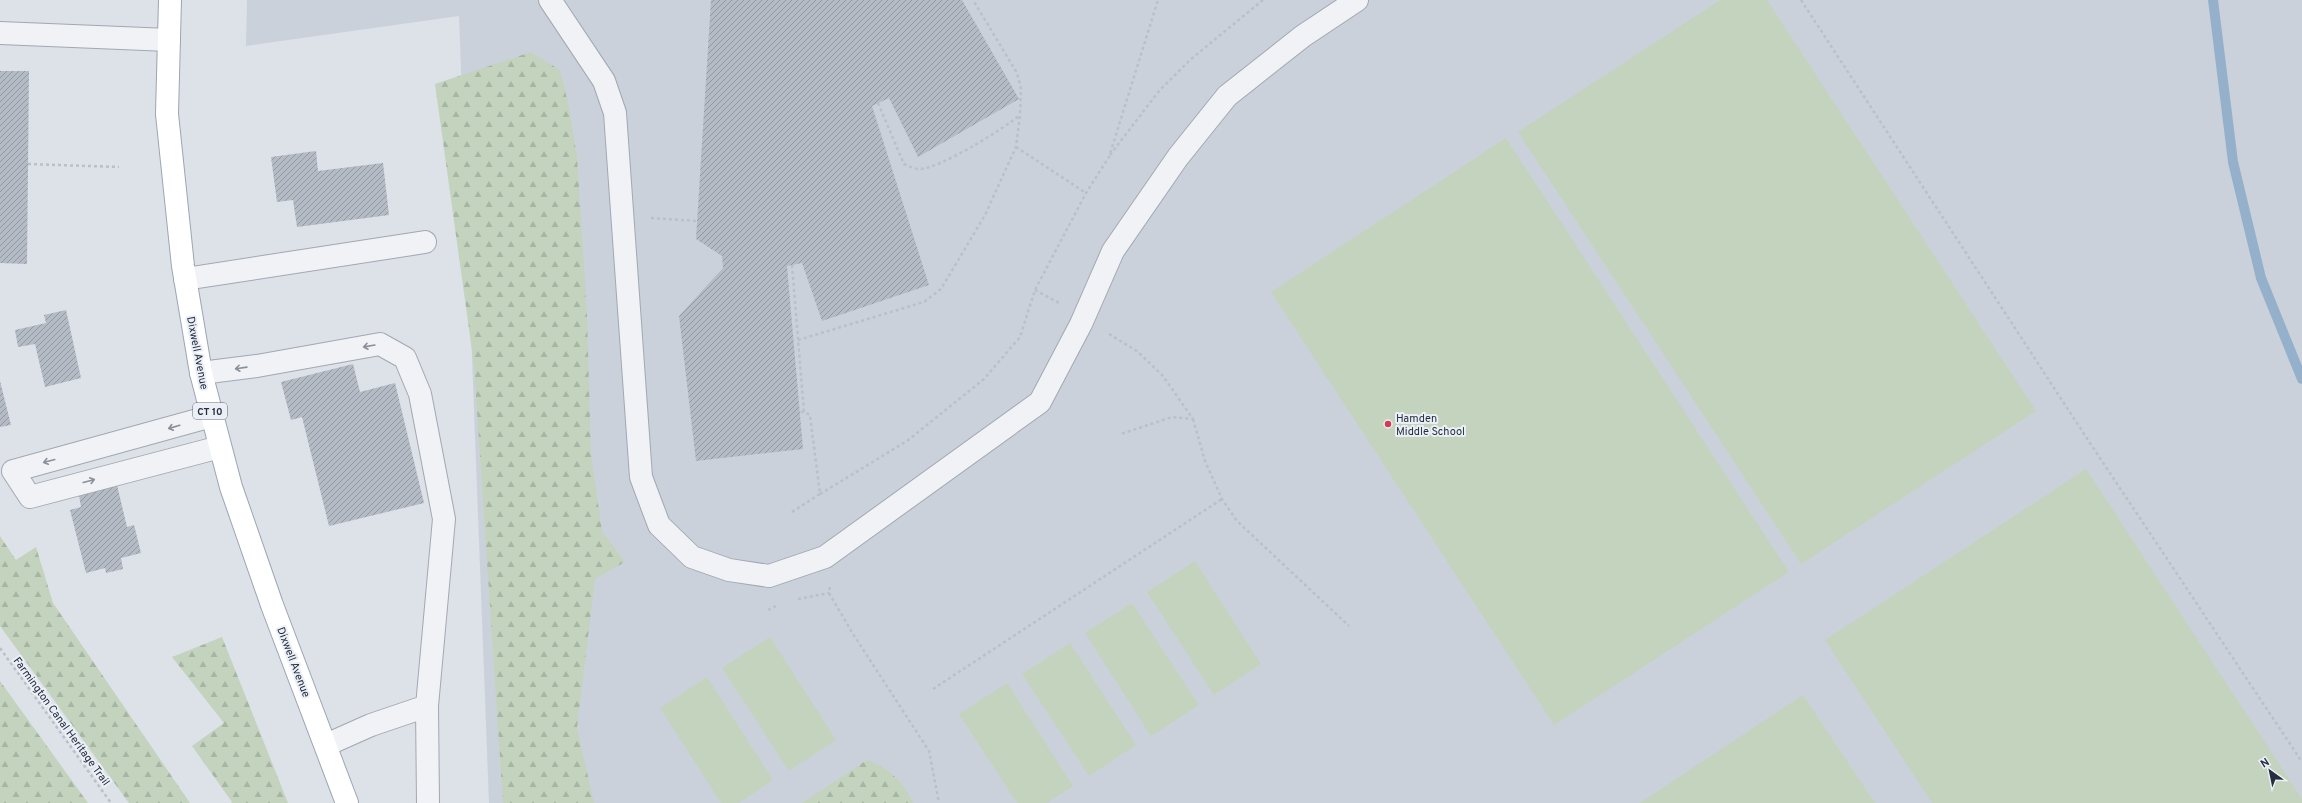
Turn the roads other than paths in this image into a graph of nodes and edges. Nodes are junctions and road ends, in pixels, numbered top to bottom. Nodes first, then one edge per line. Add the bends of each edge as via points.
1 (170, 0) edge
2 (550, 0) edge
3 (1357, 0) edge
4 (0, 33) edge
5 (169, 40) junction
6 (426, 242) dead end
7 (185, 279) junction
8 (201, 373) junction
9 (212, 416) junction
10 (220, 447) junction
11 (427, 706) junction
12 (326, 745) junction
13 (347, 803) edge
14 (428, 803) edge

1 - 5 main road, Dixwell Avenue / CT 10
2 - 3 lane via 604,81 615,113 641,476 659,525 692,557 729,570 769,576 825,556 1040,402 1081,324 1113,251 1178,157 1227,96 1303,36
4 - 5 lane
5 - 7 main road, Dixwell Avenue / CT 10 via 168,114
6 - 7 lane
7 - 8 main road, Dixwell Avenue / CT 10
8 - 9 main road, Dixwell Avenue / CT 10
11 -> 8 lane via 444,519 420,394 405,358 380,344 257,366
9 - 10 main road, Dixwell Avenue / CT 10
9 -> 10 lane via 13,471 30,497
10 - 12 main road, Dixwell Avenue / CT 10 via 231,487 272,605
11 - 12 lane via 371,725
11 - 14 lane
12 - 13 main road, Dixwell Avenue / CT 10

